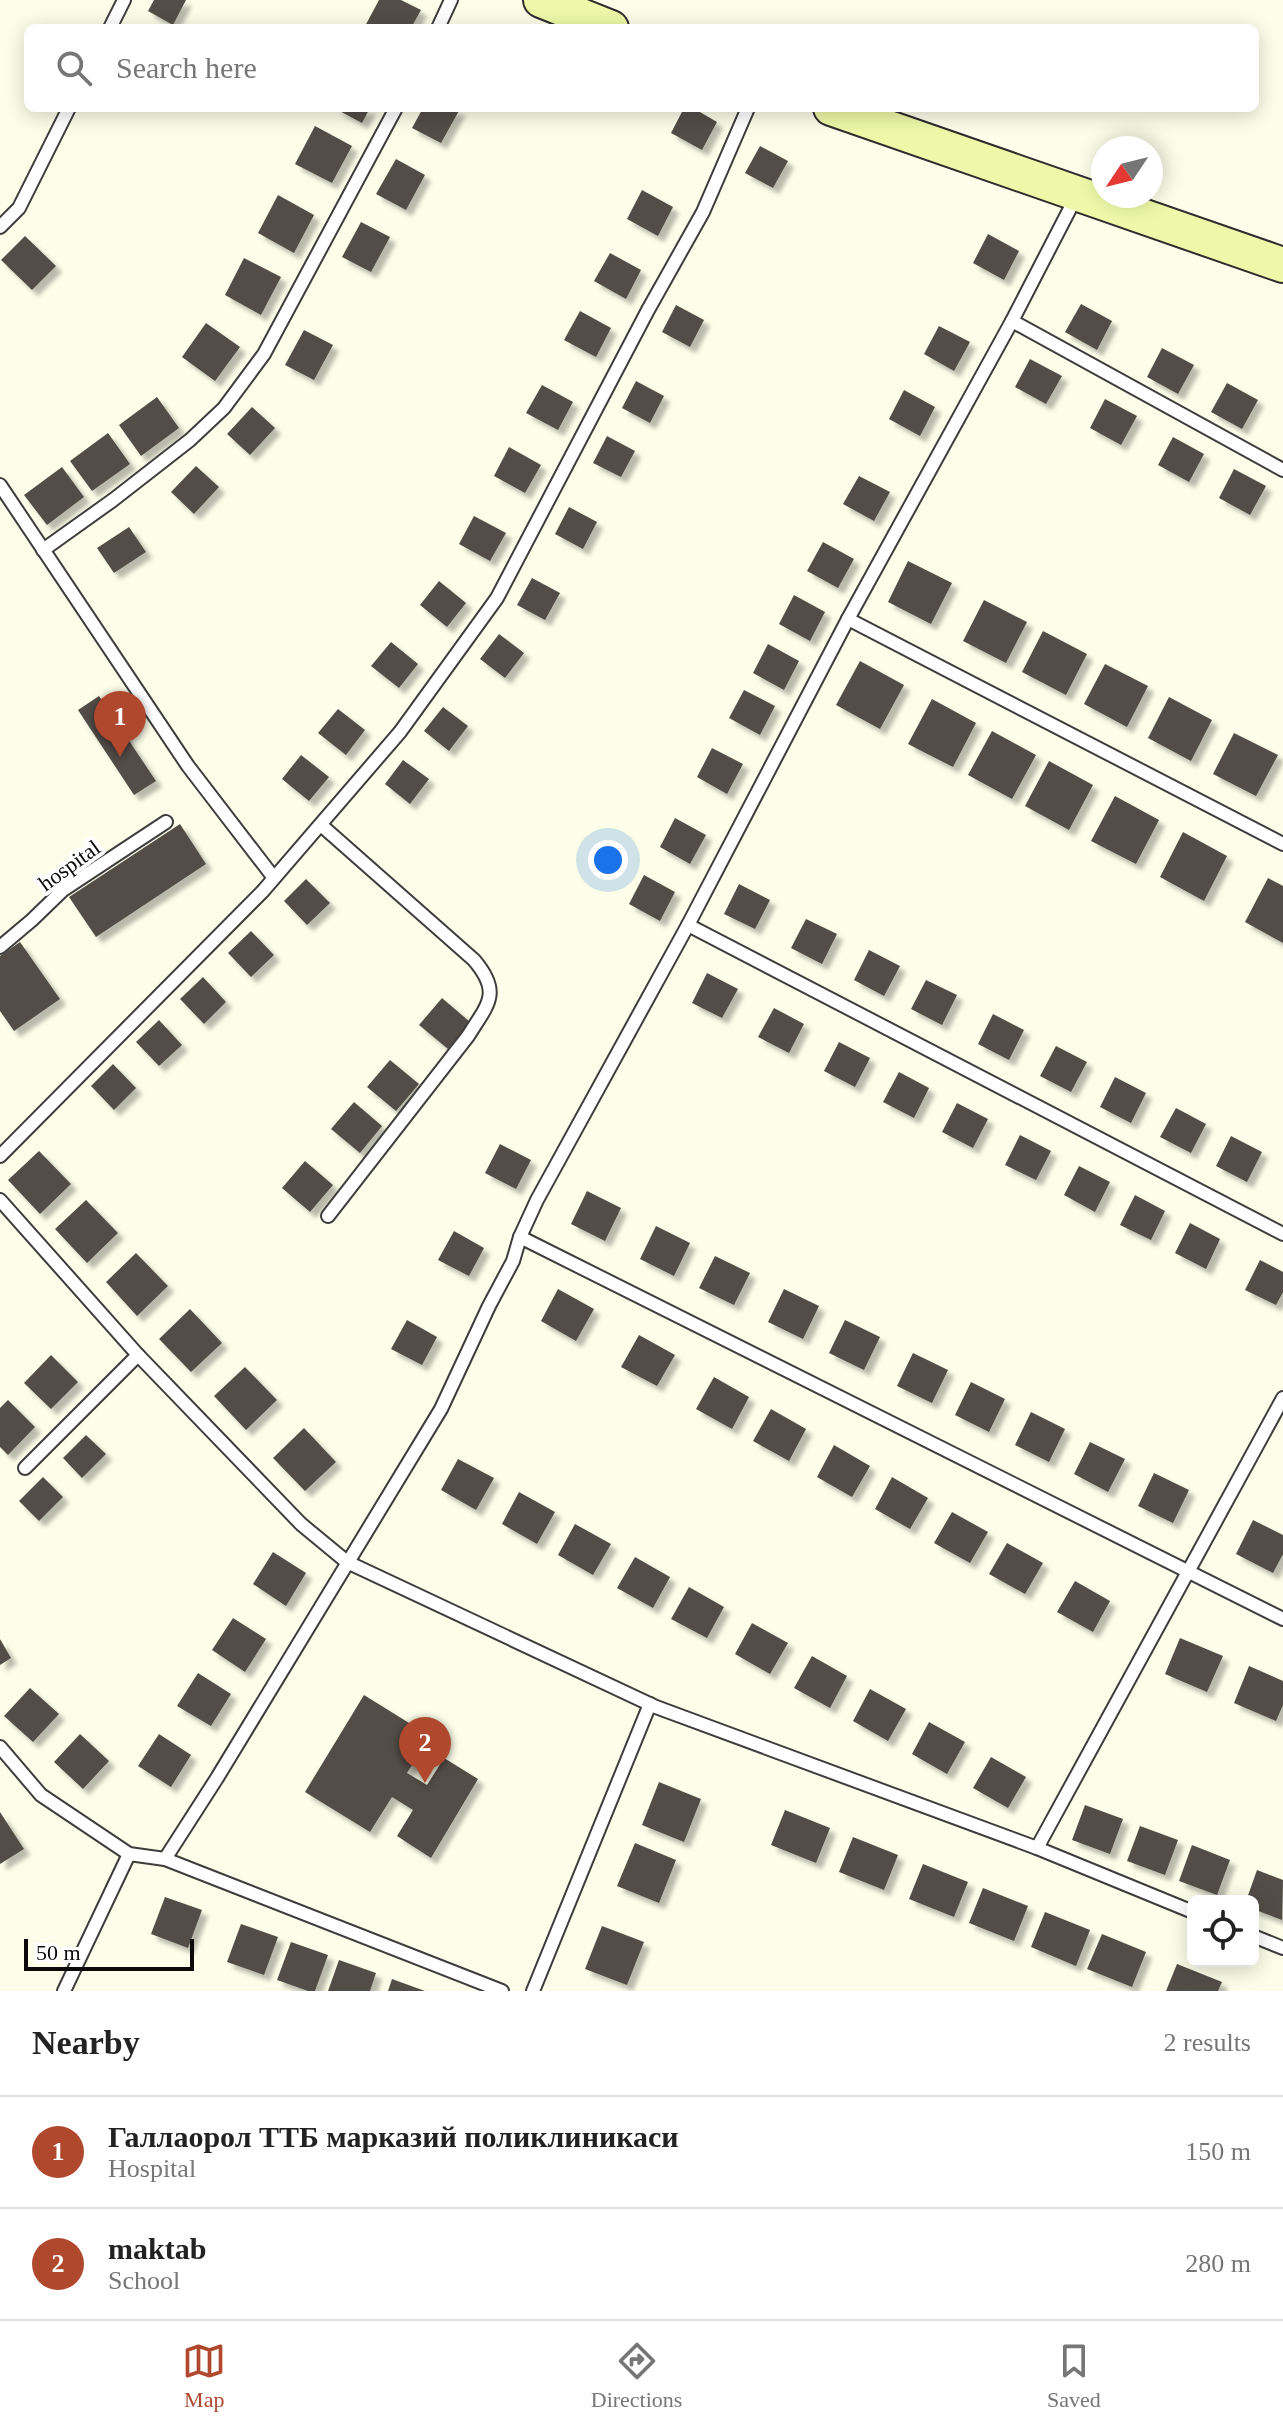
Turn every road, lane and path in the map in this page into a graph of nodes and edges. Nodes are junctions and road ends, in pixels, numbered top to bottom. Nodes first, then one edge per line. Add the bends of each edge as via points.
1 (124, 0) edge
2 (451, 0) edge
3 (541, 0) edge
4 (112, 24) edge
5 (440, 24) edge
6 (601, 24) edge
7 (67, 112) edge
8 (394, 112) edge
9 (746, 112) edge
10 (843, 112) edge
11 (1078, 193) junction
12 (0, 227) edge
13 (1283, 265) edge
14 (1012, 321) junction
15 (1283, 470) edge
16 (0, 485) edge
17 (43, 550) junction
18 (848, 619) junction
19 (166, 822) dead end
20 (321, 825) junction
21 (1283, 844) edge
22 (274, 878) junction
23 (688, 925) junction
24 (0, 947) edge
25 (0, 1156) edge
26 (0, 1200) edge
27 (328, 1216) dead end
28 (1283, 1234) edge
29 (520, 1237) junction
30 (138, 1355) junction
31 (1283, 1398) edge
32 (25, 1468) dead end
33 (347, 1562) junction
34 (1188, 1572) junction
35 (1283, 1619) edge
36 (650, 1704) junction
37 (0, 1747) edge
38 (1037, 1848) junction
39 (129, 1854) junction
40 (165, 1859) junction
41 (1187, 1910) edge
42 (1259, 1938) edge
43 (1283, 1948) edge
44 (64, 1991) edge
45 (502, 1991) edge
46 (533, 1991) edge

1 - 4 lane
2 - 5 lane
3 - 6 street
7 - 12 lane via 19,208
8 - 17 lane via 264,354 224,408 179,449
9 - 20 lane via 703,212 497,598 400,732
10 - 11 street
11 - 13 street
11 - 14 lane
14 - 15 lane
14 - 18 lane
16 - 17 lane
17 - 22 lane via 188,766
18 - 21 lane
18 - 23 lane
19 - 24 lane, hospital via 63,890
20 - 22 lane
20 - 27 lane via 474,960 491,988 468,1036
22 - 25 lane
23 - 28 lane
23 - 29 lane
26 - 30 lane
29 - 33 lane via 441,1409
29 - 34 lane
30 - 32 lane
30 - 33 lane via 301,1524
31 - 34 lane
33 - 36 lane
33 - 40 lane
34 - 35 lane
34 - 38 lane
36 - 38 lane
36 - 46 lane
37 - 39 lane via 41,1795
38 - 41 lane
39 - 40 lane
39 - 44 lane
40 - 45 lane
42 - 43 lane

